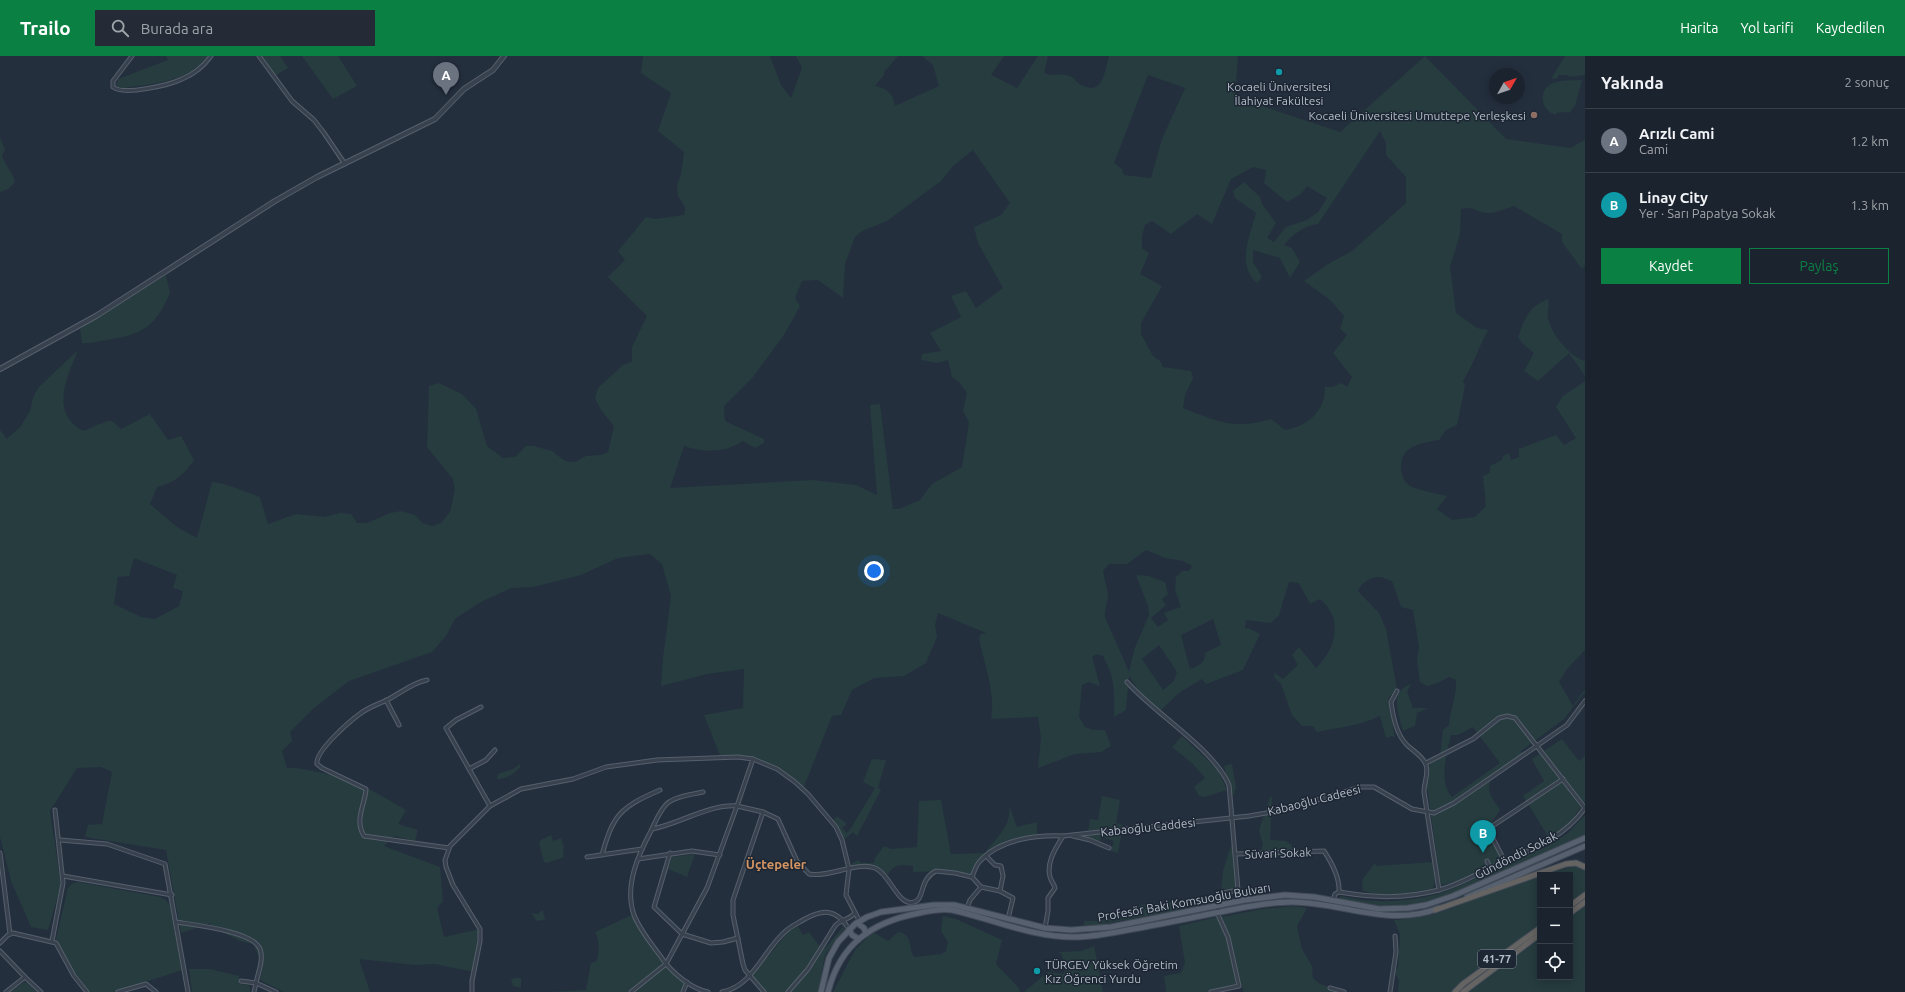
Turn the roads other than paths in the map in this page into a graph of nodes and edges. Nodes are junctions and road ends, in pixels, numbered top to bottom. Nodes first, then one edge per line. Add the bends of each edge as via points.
1 (132, 56) edge
2 (211, 56) edge
3 (259, 56) edge
4 (504, 56) edge
5 (345, 164) junction
6 (0, 369) edge
7 (427, 680) dead end
8 (1127, 682) dead end
9 (1397, 691) dead end
10 (386, 700) junction
11 (1584, 704) edge
12 (481, 708) dead end
13 (399, 725) dead end
14 (1538, 746) junction
15 (495, 750) dead end
16 (752, 759) junction
17 (1426, 763) junction
18 (469, 769) junction
19 (1563, 779) junction
20 (660, 790) dead end
21 (704, 792) dead end
22 (490, 806) junction
23 (737, 806) junction
24 (1585, 808) edge
25 (55, 810) dead end
26 (763, 812) junction
27 (1427, 812) junction
28 (1232, 817) junction
29 (652, 829) junction
30 (1063, 836) junction
31 (1585, 838) edge
32 (60, 840) junction
33 (1585, 846) edge
34 (449, 848) junction
35 (1109, 848) dead end
36 (642, 849) junction
37 (0, 853) edge
38 (670, 853) junction
39 (1236, 854) junction
40 (602, 855) junction
41 (720, 855) junction
42 (986, 856) junction
43 (587, 857) dead end
44 (638, 859) junction
45 (1487, 862) dead end
46 (1505, 862) junction
47 (1585, 867) edge
48 (1490, 868) junction
49 (849, 869) junction
50 (63, 876) junction
51 (972, 877) junction
52 (981, 887) junction
53 (1439, 890) junction
54 (1000, 891) junction
55 (1339, 892) junction
56 (172, 896) junction
57 (1584, 899) edge
58 (1333, 901) junction
59 (910, 903) junction
60 (1573, 904) edge
61 (1219, 906) junction
62 (967, 908) junction
63 (910, 909) junction
64 (1435, 910) junction
65 (1573, 910) edge
66 (1218, 912) junction
67 (855, 913) junction
68 (1008, 919) junction
69 (844, 920) junction
70 (176, 922) junction
71 (858, 923) junction
72 (1045, 928) junction
73 (850, 929) junction
74 (1537, 930) edge
75 (10, 934) junction
76 (682, 934) junction
77 (866, 934) junction
78 (1395, 936) dead end
79 (1537, 936) edge
80 (738, 938) junction
81 (859, 939) junction
82 (52, 941) junction
83 (0, 943) edge
84 (0, 951) edge
85 (666, 964) junction
86 (750, 976) junction
87 (25, 977) junction
88 (241, 981) dead end
89 (687, 982) junction
90 (256, 983) junction
91 (1330, 988) dead end
92 (6, 992) edge
93 (40, 992) edge
94 (87, 992) edge
95 (118, 992) edge
96 (156, 992) edge
97 (188, 992) edge
98 (254, 992) edge
99 (276, 992) edge
100 (472, 992) edge
101 (631, 992) edge
102 (683, 992) edge
103 (708, 992) edge
104 (722, 992) edge
105 (764, 992) edge
106 (788, 992) edge
107 (821, 992) edge
108 (828, 992) edge
109 (1211, 992) edge
110 (1344, 992) edge
111 (1390, 992) edge
112 (1455, 992) edge
113 (1463, 992) edge

1 - 2 street via 113,81 115,89 134,90 173,83 196,71
3 - 5 street via 292,101 324,132
4 - 5 street via 493,70 464,89 435,120
5 - 6 street via 275,201 96,316
7 - 10 street via 412,684
8 - 28 street via 1220,770 1229,785
9 - 17 street via 1391,702 1398,732 1401,739
10 - 13 street
10 - 34 street via 361,713 347,725 317,757 316,764 366,789 360,810 364,836
11 - 14 street via 1567,725
12 - 18 street via 446,728
14 - 17 street via 1515,718 1507,716 1499,718 1473,739
14 - 19 street
14 - 27 street via 1454,803 1434,813
15 - 18 street via 486,760
16 - 22 street via 738,757 657,760 606,767 573,779 521,789
16 - 23 street
16 - 49 street via 777,769 808,794 836,827
17 - 27 street via 1424,784
18 - 22 street
19 - 24 street
19 - 46 street via 1488,829
20 - 40 street via 634,802 617,816 610,828
21 - 29 street via 667,801
22 - 34 street
23 - 26 street
23 - 29 street via 688,816 667,826
23 - 41 street
24 - 46 street, Gündöndü Sokak via 1573,823 1554,838
25 - 32 street
26 - 49 street via 778,819 797,861 809,874
26 - 80 street via 733,900
27 - 28 street, Kabaoğlu Cadeesi via 1412,809 1374,787 1361,787 1283,810
27 - 53 street
28 - 30 street, Kabaoğlu Caddesi
28 - 39 street
29 - 36 street
30 - 35 street via 1082,838
30 - 42 street via 1036,836 1005,845
30 - 72 street via 1052,854 1050,864 1049,873 1055,888 1048,898
31 - 58 main road, Profesör Baki Komsuoğlu Bulvarı via 1453,896 1426,905 1379,909
32 - 50 street
32 - 56 street via 107,844 162,862 167,868
33 - 64 main road, Profesör Baki Komsuoğlu Bulvarı
34 - 100 street via 445,860 446,867 453,885 480,929
36 - 40 street
36 - 44 street
37 - 75 street
38 - 41 street via 692,851
38 - 44 street
38 - 76 street via 654,907
39 - 55 street, Süvari Sokak via 1324,851 1340,882
39 - 61 street via 1238,890 1218,894
40 - 43 street
41 - 76 street via 701,901
42 - 51 street via 978,862
42 - 54 street via 995,865 1001,866
44 - 85 street via 631,882 634,915
45 - 48 street
46 - 48 street, Gündöndü Sokak
47 - 64 highway via 1576,863 1566,864
48 - 53 street, Gündöndü Sokak via 1464,882
49 - 59 street via 866,866 879,870 889,879 902,900
49 - 67 street via 846,890
50 - 56 street
50 - 82 street
51 - 52 street
51 - 59 street via 936,871 924,881 918,899
52 - 54 street
52 - 62 street
53 - 55 street, Gündöndü Sokak via 1388,898
54 - 68 street via 1013,898
55 - 58 street
56 - 70 street
57 - 60 highway
57 - 65 highway
58 - 61 main road, Profesör Baki Komsuoğlu Bulvarı via 1285,895
59 - 63 street
61 - 66 street
61 - 72 main road, Profesör Baki Komsuoğlu Bulvarı via 1098,928
62 - 63 main road, Profesör Baki Komsuoğlu Bulvarı via 946,905
62 - 68 main road, Profesör Baki Komsuoğlu Bulvarı
63 - 71 main road, Profesör Baki Komsuoğlu Bulvarı via 881,912
64 - 66 main road, Profesör Baki Komsuoğlu Bulvarı via 1389,916 1293,902 1270,903
66 - 77 main road, Profesör Baki Komsuoğlu Bulvarı via 1099,935 1061,937 1044,935 951,910 936,910 893,919 876,926
66 - 109 street via 1228,937 1238,986
67 - 69 street
67 - 71 street
68 - 72 main road, Profesör Baki Komsuoğlu Bulvarı
69 - 73 street
69 - 86 street via 832,913 818,913 786,930
69 - 106 street via 835,926 808,969
70 - 90 street via 219,930 255,942 260,948 262,958
70 - 97 street
71 - 73 main road, Profesör Baki Komsuoğlu Bulvarı
71 - 77 main road
73 - 81 main road
73 - 107 main road, Profesör Baki Komsuoğlu Bulvarı via 831,953
74 - 112 highway, 41-77
75 - 82 street
75 - 83 street
76 - 80 street via 711,943
76 - 85 street
77 - 81 main road, Profesör Baki Komsuoğlu Bulvarı
78 - 111 street via 1396,952
79 - 113 highway, 41-77
80 - 86 street via 743,964
81 - 108 main road, Profesör Baki Komsuoğlu Bulvarı via 841,960
82 - 94 street via 56,943 74,976
84 - 87 street
85 - 89 street
85 - 101 street
86 - 104 street via 732,990
86 - 105 street
87 - 92 street
87 - 93 street
88 - 90 street
89 - 102 street
89 - 103 street
90 - 98 street
90 - 99 street
91 - 110 street
95 - 96 street via 144,984 148,984

